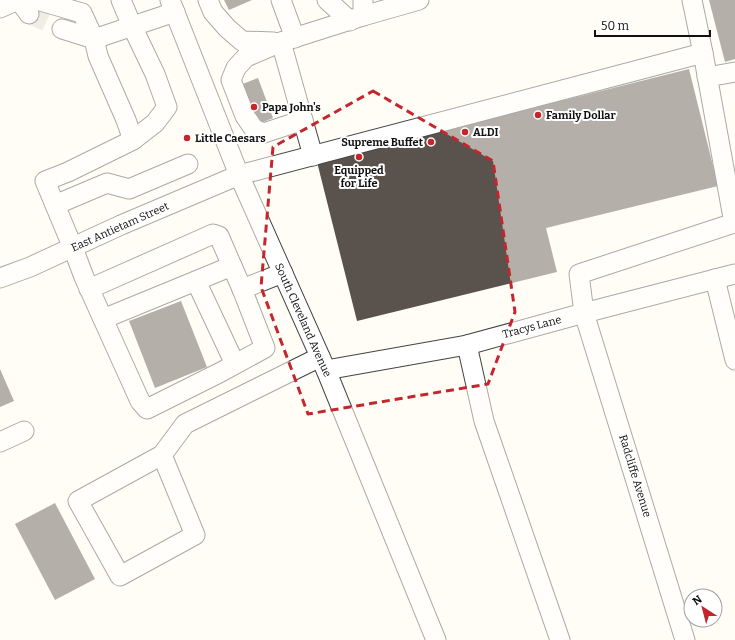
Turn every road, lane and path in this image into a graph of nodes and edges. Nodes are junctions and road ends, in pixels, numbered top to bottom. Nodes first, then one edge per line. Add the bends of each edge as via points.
1 (121, 0) edge
2 (208, 0) edge
3 (281, 0) edge
4 (327, 0) edge
5 (419, 0) edge
6 (692, 0) edge
7 (26, 3) edge
8 (401, 3) edge
9 (172, 6) edge
10 (0, 8) edge
11 (358, 12) edge
12 (132, 26) junction
13 (62, 29) tunnel mouth
14 (94, 39) junction
15 (288, 40) junction
16 (703, 54) junction
17 (735, 72) edge
18 (707, 77) junction
19 (303, 120) junction
20 (133, 140) junction
21 (313, 156) junction
22 (188, 164) dead end
23 (239, 175) junction
24 (129, 189) junction
25 (55, 205) junction
26 (141, 216) junction
27 (73, 248) junction
28 (232, 266) junction
29 (283, 273) junction
30 (735, 274) edge
31 (0, 278) edge
32 (715, 279) junction
33 (196, 281) junction
34 (89, 289) junction
35 (242, 289) junction
36 (584, 313) junction
37 (103, 319) junction
38 (467, 345) junction
39 (735, 360) edge
40 (235, 364) junction
41 (323, 364) junction
42 (24, 431) dead end
43 (0, 442) edge
44 (162, 455) junction
45 (436, 640) edge
46 (560, 640) edge
47 (685, 640) edge

1 - 12 street
2 - 15 street via 213,12 242,41
3 - 15 street
4 - 11 street
5 - 8 street
6 - 16 street
7 - 10 street
7 - 14 street via 82,13
8 - 11 street
9 - 12 street
9 - 23 street, South Cleveland Avenue
11 - 15 street
12 - 14 street
12 - 20 street via 168,107 155,124
13 - 14 street
14 - 20 street via 98,56
15 - 19 street
15 - 19 street via 246,57 236,68 231,80 245,116 254,129 264,133
16 - 18 street
16 - 21 street, East Antietam Street
17 - 18 street
18 - 36 street, Radcliffe Avenue via 734,223 579,274
19 - 21 street
20 - 25 street via 45,182
21 - 23 street, East Antietam Street
22 - 24 street
23 - 26 street, East Antietam Street
23 - 29 street, South Cleveland Avenue
24 - 25 street via 108,183
24 - 26 street
25 - 27 street
26 - 27 street, East Antietam Street
27 - 31 street, East Antietam Street
27 - 34 street
28 - 33 street
28 - 34 street via 219,236 213,234
28 - 35 street
29 - 35 street
29 - 41 street, South Cleveland Avenue
30 - 32 street, Tracys Lane
32 - 36 street, Tracys Lane
32 - 39 street
33 - 37 street
33 - 40 street
34 - 37 street
35 - 40 street via 265,348
36 - 38 street, Tracys Lane
36 - 47 street, Radcliffe Avenue
37 - 40 street via 140,401 147,409
38 - 41 street, Tracys Lane
38 - 46 street via 484,421
41 - 44 street, Tracys Lane via 185,424
41 - 45 street, South Cleveland Avenue
42 - 43 street
44 - 44 street via 78,501 120,576 195,535

